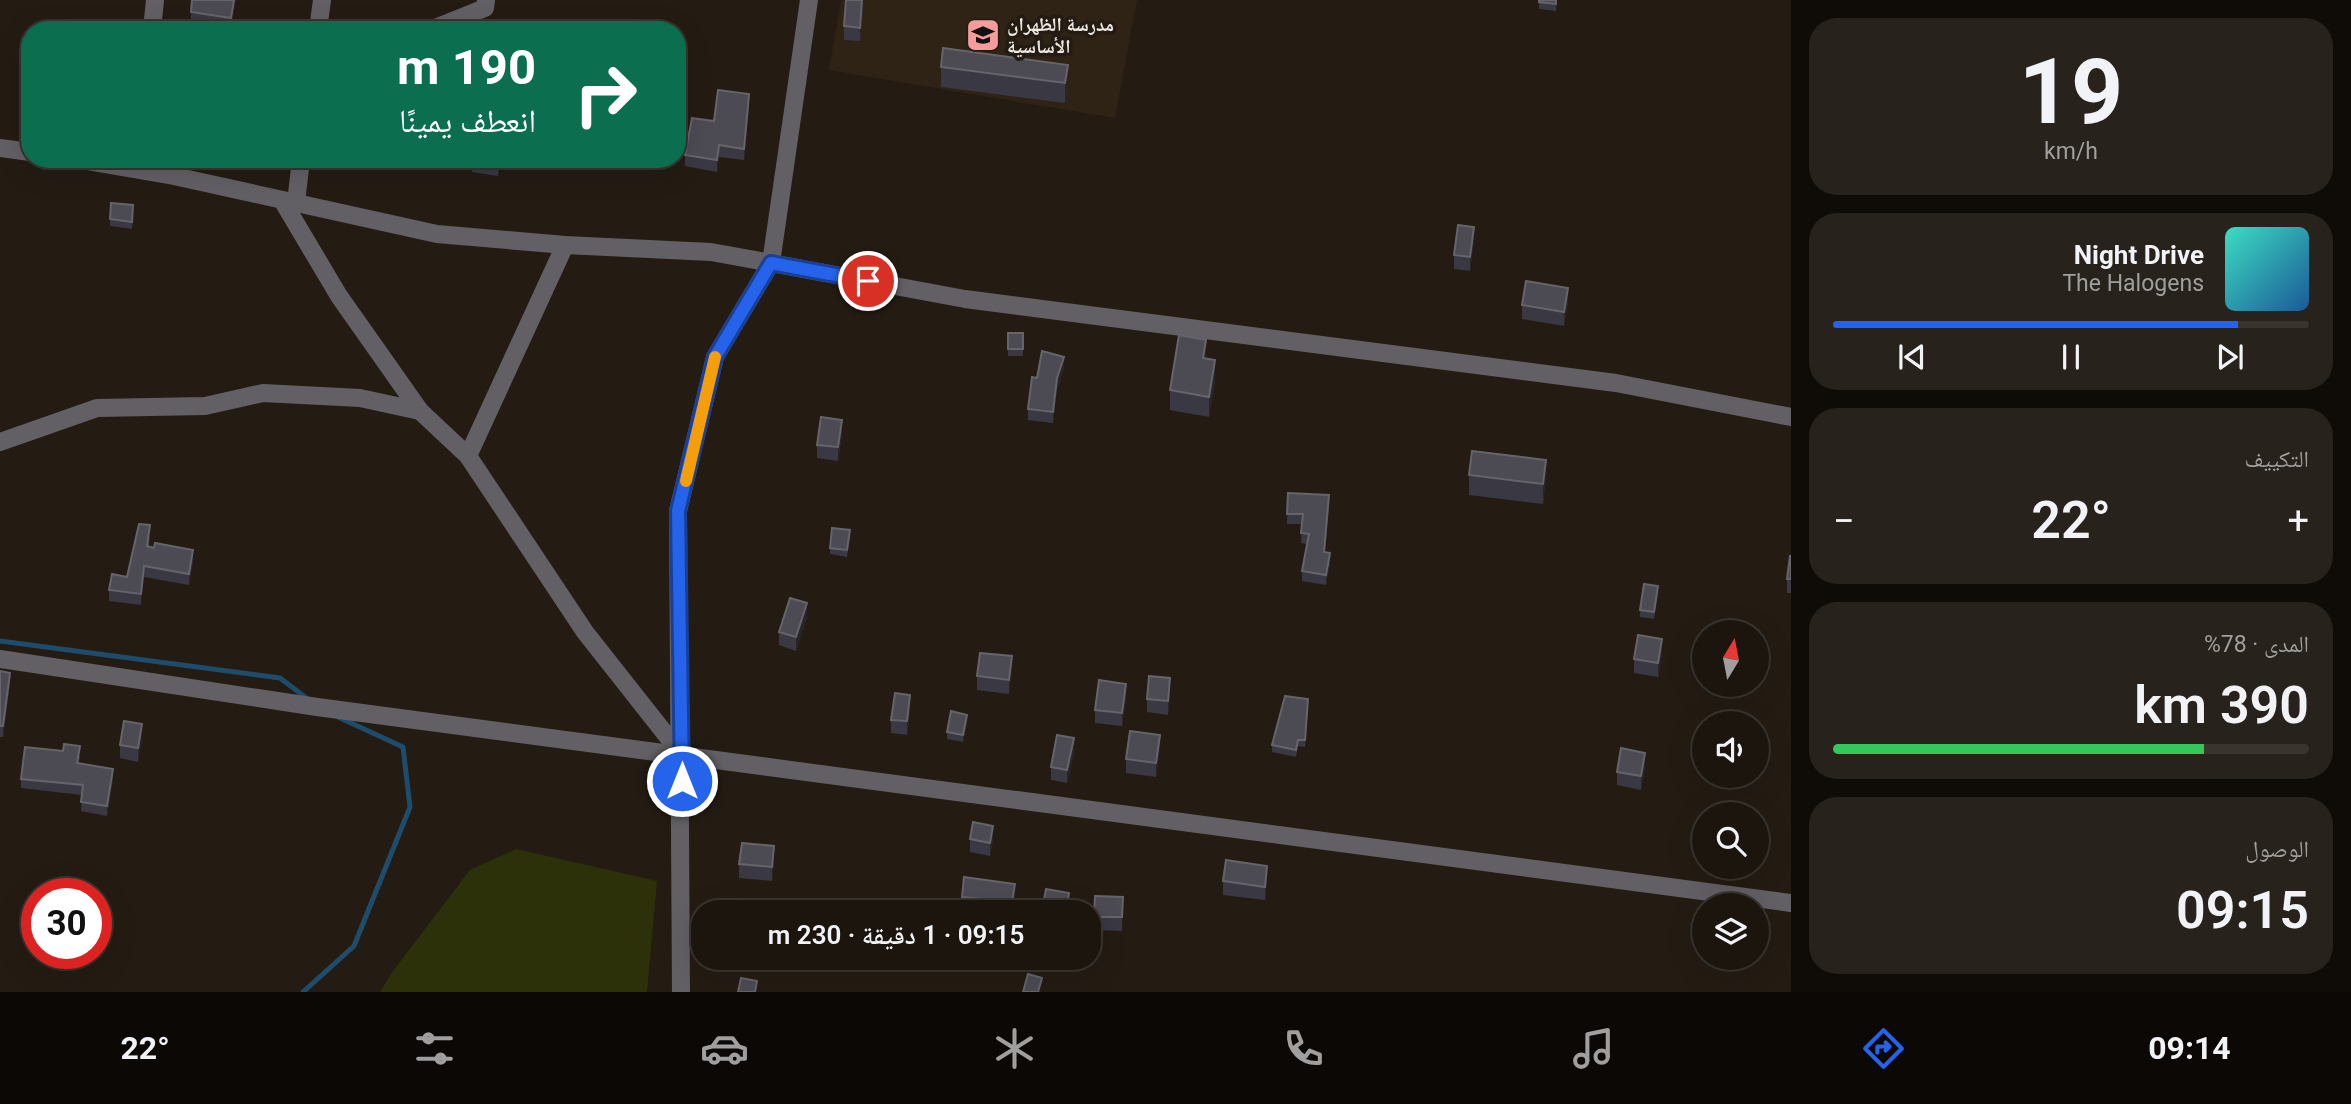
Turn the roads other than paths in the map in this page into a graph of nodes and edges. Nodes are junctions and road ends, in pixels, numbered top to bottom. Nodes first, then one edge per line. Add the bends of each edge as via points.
1 (155, 0) edge
2 (321, 0) edge
3 (486, 0) edge
4 (809, 0) edge
5 (153, 21) edge
6 (319, 21) edge
7 (452, 21) edge
8 (0, 148) edge
9 (21, 151) edge
10 (152, 168) edge
11 (299, 168) edge
12 (289, 202) junction
13 (565, 245) junction
14 (771, 263) junction
15 (420, 411) junction
16 (1791, 417) edge
17 (0, 442) edge
18 (468, 456) junction
19 (0, 659) edge
20 (682, 755) junction
21 (1791, 903) edge
22 (681, 992) edge

1 - 5 street
2 - 6 street
3 - 7 street via 485,8
4 - 14 street
8 - 9 street
10 - 12 street
11 - 12 street
12 - 13 street via 437,234
12 - 15 street via 339,296
13 - 14 street via 711,252
13 - 18 street
14 - 16 street via 965,299 1616,383
14 - 20 street via 715,357 678,511
15 - 17 street via 360,398 263,393 205,406 97,408
15 - 18 street
18 - 20 street via 584,632
19 - 20 street
20 - 21 street
20 - 22 street

